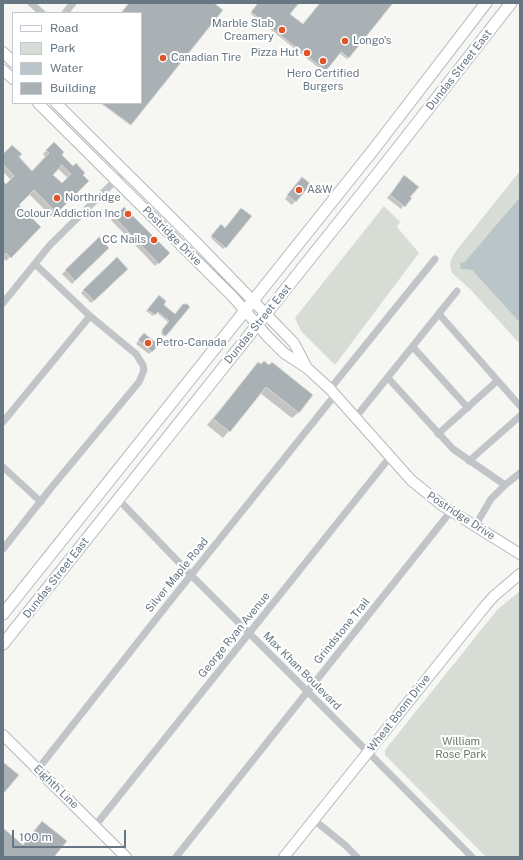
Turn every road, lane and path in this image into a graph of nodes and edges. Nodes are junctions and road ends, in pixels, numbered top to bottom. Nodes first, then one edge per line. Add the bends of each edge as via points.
1 (31, 3) edge
2 (73, 3) edge
3 (486, 3) edge
4 (511, 3) edge
5 (41, 12) edge
6 (66, 12) edge
7 (3, 52) edge
8 (12, 61) edge
9 (3, 70) edge
10 (12, 78) edge
11 (39, 104) edge
12 (57, 104) edge
13 (125, 171) junction
14 (115, 180) junction
15 (435, 259) dead end
16 (35, 264) junction
17 (457, 291) dead end
18 (253, 301) junction
19 (3, 303) edge
20 (245, 311) junction
21 (266, 314) junction
22 (439, 314) junction
23 (90, 316) junction
24 (258, 324) junction
25 (413, 347) junction
26 (307, 368) junction
27 (388, 378) junction
28 (497, 381) junction
29 (333, 392) junction
30 (520, 406) edge
31 (468, 408) junction
32 (520, 416) edge
33 (355, 418) junction
34 (3, 422) edge
35 (438, 434) junction
36 (390, 457) junction
37 (469, 461) junction
38 (3, 467) edge
39 (520, 473) edge
40 (505, 485) junction
41 (118, 499) junction
42 (41, 502) junction
43 (451, 511) junction
44 (475, 526) junction
45 (3, 549) edge
46 (520, 554) edge
47 (520, 574) edge
48 (190, 575) junction
49 (3, 614) edge
50 (249, 634) junction
51 (3, 644) edge
52 (308, 692) junction
53 (3, 735) edge
54 (368, 752) junction
55 (38, 769) junction
56 (314, 820) junction
57 (95, 826) junction
58 (126, 857) edge
59 (176, 857) edge
60 (284, 857) edge
61 (358, 857) edge
62 (472, 857) edge

1 - 5 street
2 - 6 street
3 - 18 main road, Dundas Street East
4 - 21 main road, Dundas Street East
7 - 8 street
9 - 10 street
11 - 14 street, Postridge Drive
12 - 13 street, Postridge Drive
13 - 14 street
13 - 18 street, Postridge Drive
14 - 16 street
14 - 20 street, Postridge Drive
15 - 29 street, Silver Maple Road
16 - 19 street
16 - 23 street
17 - 22 street
18 - 20 main road, Dundas Street East
18 - 21 street, Postridge Drive
20 - 24 street, Postridge Drive
20 - 49 main road, Dundas Street East
21 - 24 main road, Dundas Street East
21 - 26 street, Postridge Drive via 294,343
22 - 25 street
22 - 28 street
23 - 34 street
23 - 42 street via 136,354 144,370 139,382
24 - 26 street, Postridge Drive via 284,353
24 - 41 main road, Dundas Street East
25 - 27 street
25 - 31 street
26 - 29 street, Postridge Drive
27 - 33 street
27 - 35 street
28 - 30 street
28 - 31 street
29 - 33 street, Postridge Drive
29 - 48 street, Silver Maple Road
31 - 35 street
32 - 37 street
33 - 36 street, Postridge Drive
35 - 37 street
36 - 43 street, Postridge Drive via 421,489
36 - 50 street, George Ryan Avenue
37 - 40 street
38 - 42 street
39 - 40 street
40 - 44 street via 492,499
41 - 48 street, Max Khan Boulevard
41 - 51 main road, Dundas Street East
42 - 45 street
43 - 44 street, Postridge Drive
43 - 52 street, Grindstone Trail
44 - 46 street, Postridge Drive
47 - 54 street, Wheat Boom Drive via 486,605
48 - 50 street, Max Khan Boulevard
48 - 55 street, Silver Maple Road
50 - 52 street, Max Khan Boulevard
50 - 57 street, George Ryan Avenue
52 - 54 street, Max Khan Boulevard
52 - 59 street, Grindstone Trail
53 - 55 street, Eighth Line
54 - 56 street, Wheat Boom Drive
54 - 62 street, Max Khan Boulevard
55 - 57 street, Eighth Line
56 - 60 street, Wheat Boom Drive
56 - 61 street
57 - 58 street, Eighth Line

